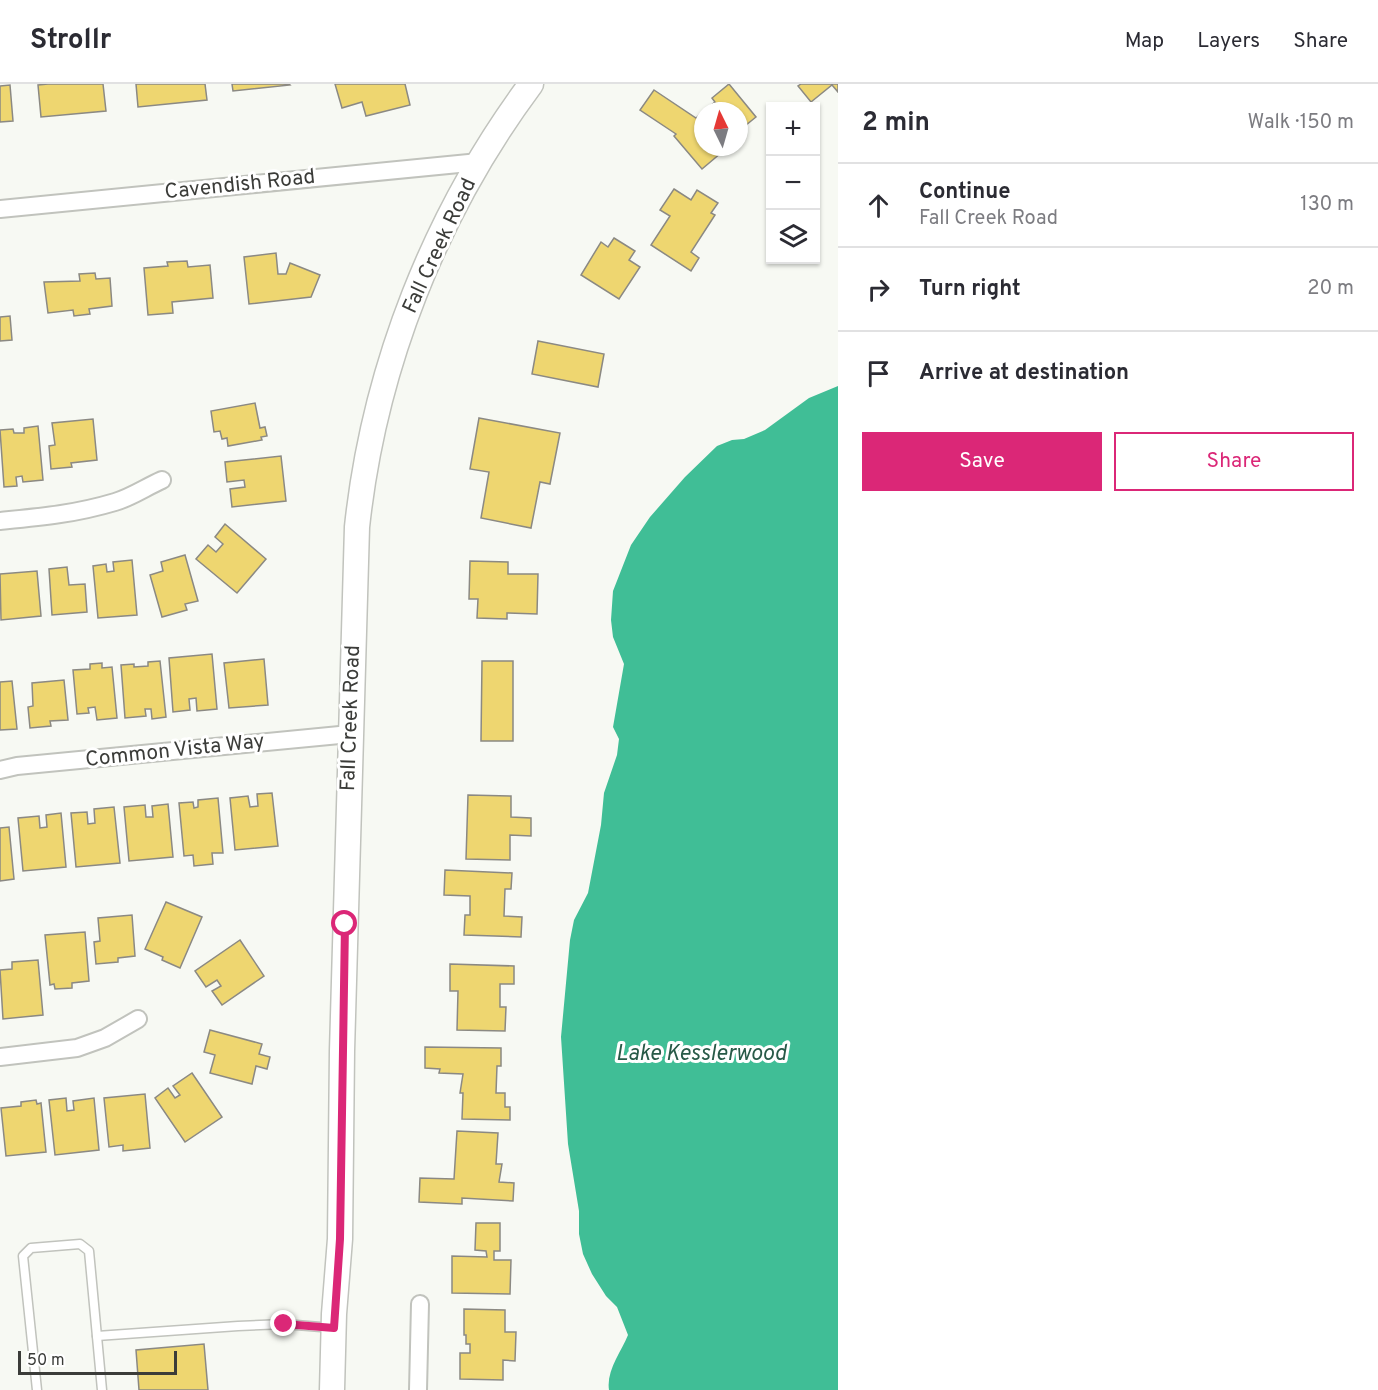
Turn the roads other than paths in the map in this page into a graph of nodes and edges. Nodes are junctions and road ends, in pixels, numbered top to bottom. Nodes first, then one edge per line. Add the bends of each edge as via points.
1 (531, 84) edge
2 (479, 162) junction
3 (0, 208) edge
4 (162, 480) dead end
5 (0, 521) edge
6 (350, 734) junction
7 (0, 770) edge
8 (138, 1019) dead end
9 (0, 1057) edge
10 (420, 1304) dead end
11 (334, 1328) junction
12 (97, 1336) junction
13 (37, 1390) edge
14 (102, 1390) edge
15 (332, 1390) edge
16 (418, 1390) edge

1 - 2 main road, Fall Creek Road
2 - 3 street, Cavendish Road
2 - 6 main road, Fall Creek Road via 426,266 392,359 373,428 357,527
4 - 5 street via 88,510
6 - 7 street, Common Vista Way
6 - 11 main road, Fall Creek Road via 340,1239
8 - 9 street via 105,1038 76,1048
10 - 16 street
11 - 12 lane via 284,1324
11 - 15 main road, Fall Creek Road
12 - 13 lane via 89,1251 80,1244 31,1248 23,1256
12 - 14 lane

